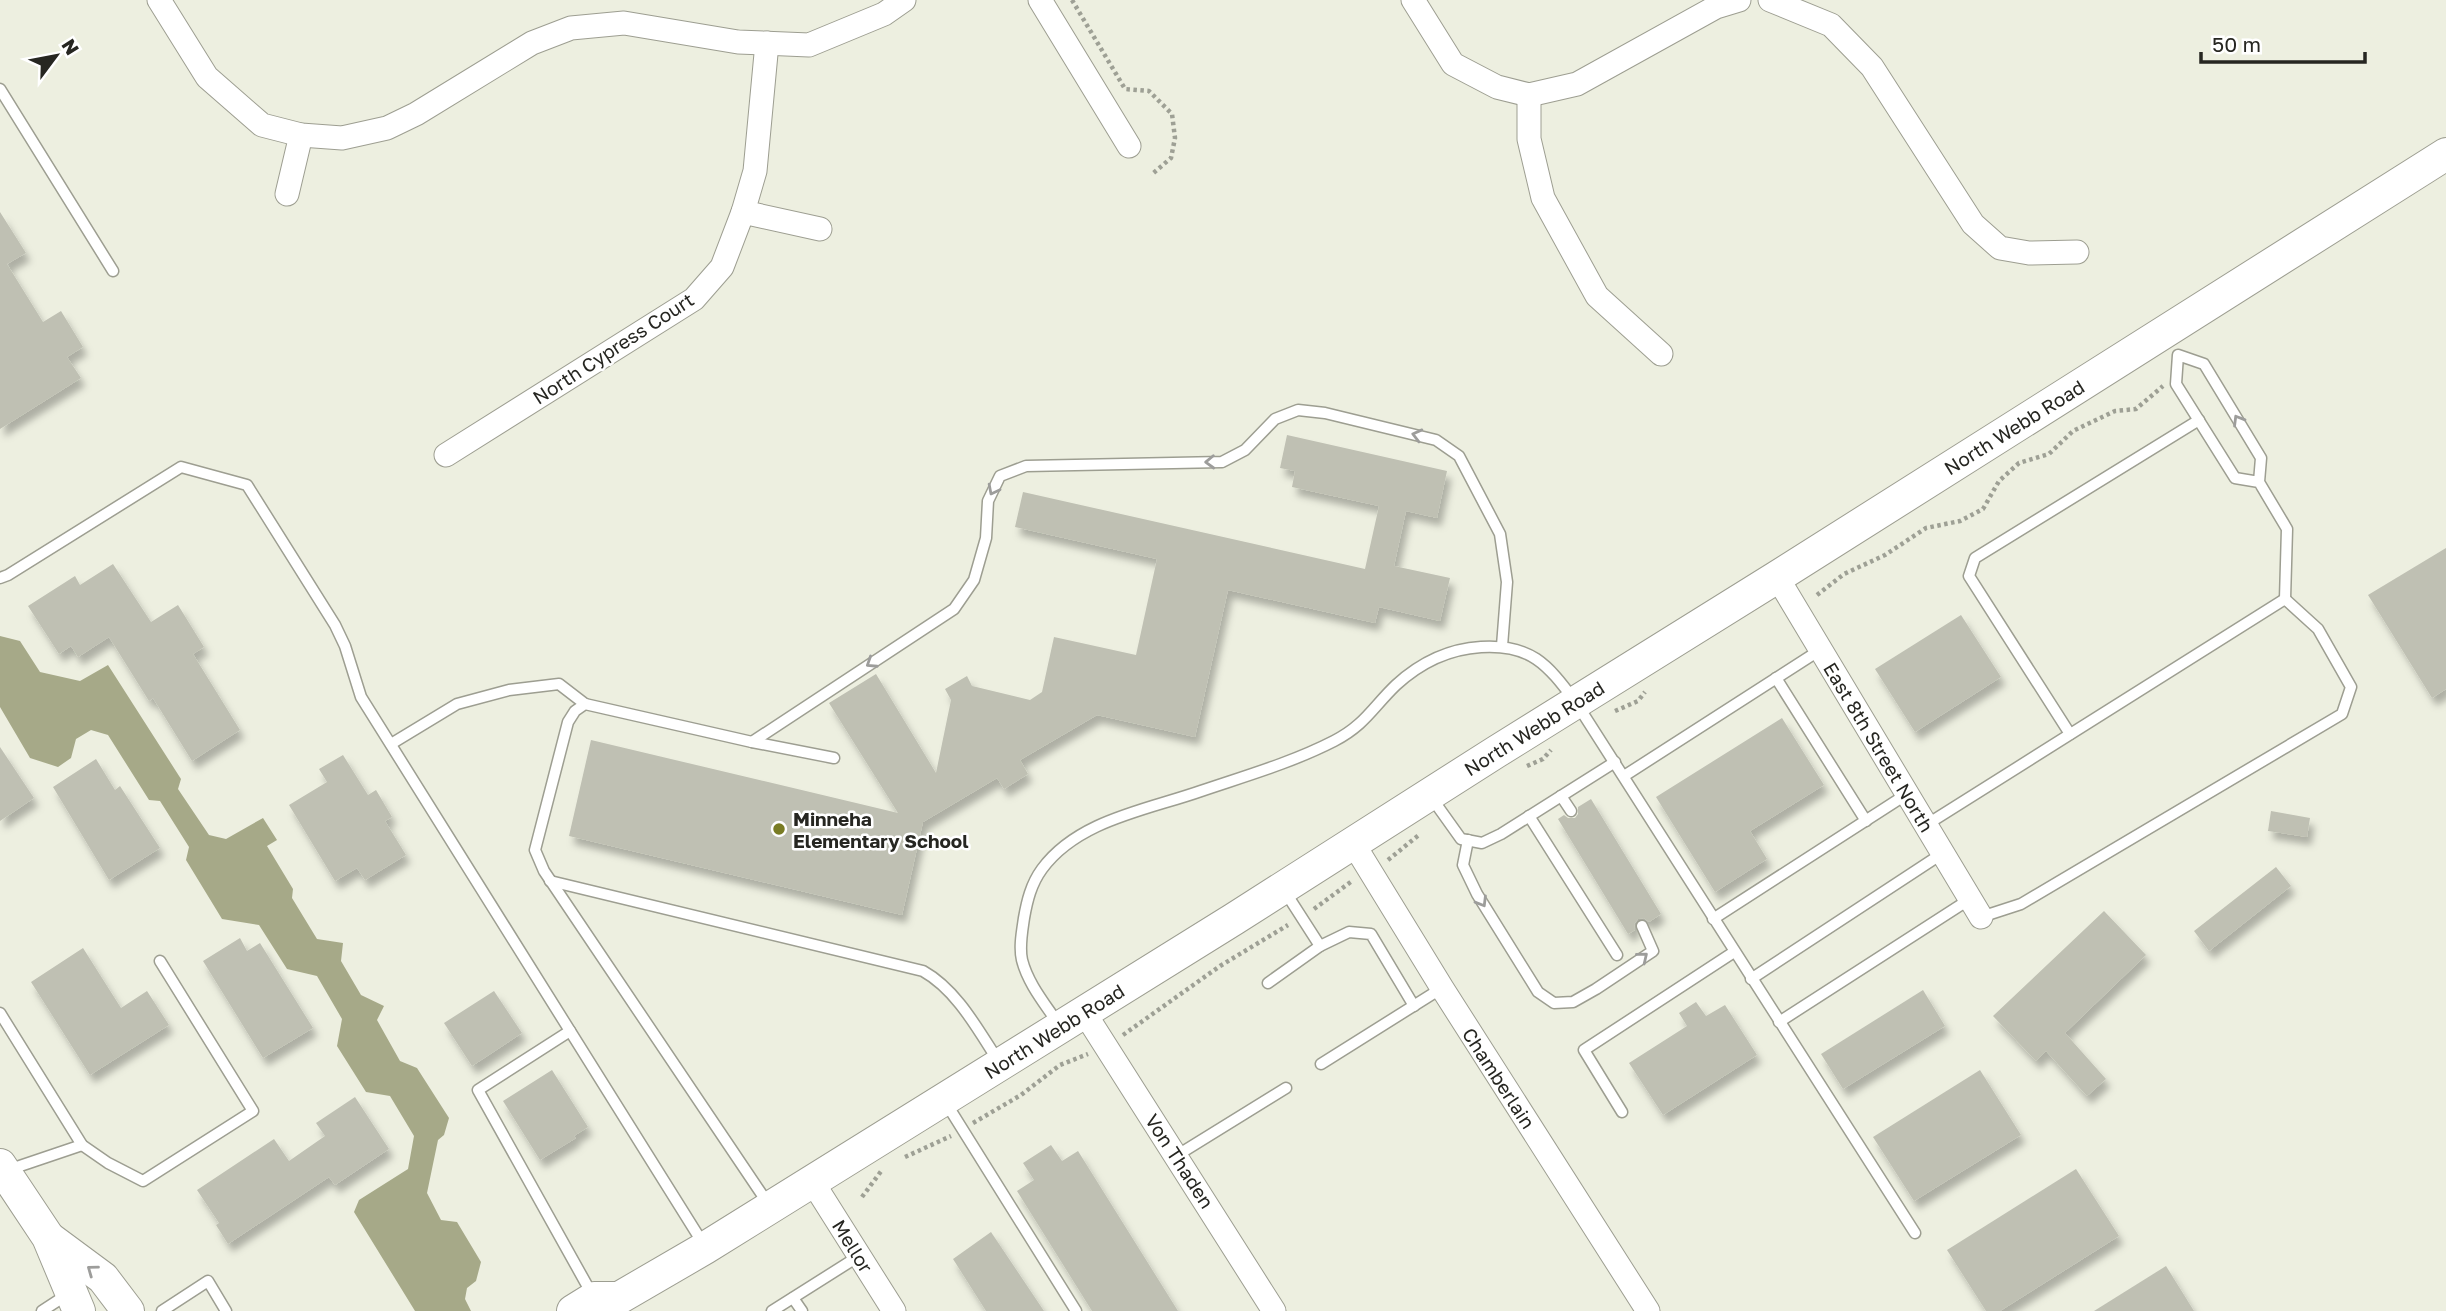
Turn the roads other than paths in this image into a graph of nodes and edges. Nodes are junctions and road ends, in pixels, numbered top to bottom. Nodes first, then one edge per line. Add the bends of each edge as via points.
1 (159, 0) edge
2 (904, 0) edge
3 (1040, 0) edge
4 (1413, 0) edge
5 (1739, 0) edge
6 (1770, 0) edge
7 (767, 43) junction
8 (0, 89) edge
9 (1529, 95) junction
10 (301, 135) junction
11 (1129, 146) dead end
12 (2446, 154) edge
13 (287, 194) dead end
14 (743, 212) junction
15 (820, 229) dead end
16 (2077, 252) dead end
17 (113, 271) dead end
18 (2171, 344) junction
19 (1661, 354) dead end
20 (2199, 420) junction
21 (446, 455) dead end
22 (2259, 482) junction
23 (1777, 577) junction
24 (0, 578) edge
25 (2285, 599) junction
26 (1503, 646) junction
27 (1820, 650) junction
28 (1776, 678) junction
29 (1576, 701) junction
30 (585, 704) junction
31 (2070, 734) junction
32 (752, 742) junction
33 (391, 744) junction
34 (834, 758) dead end
35 (1615, 762) junction
36 (1624, 776) junction
37 (1429, 794) junction
38 (1907, 794) junction
39 (1561, 796) junction
40 (1571, 811) dead end
41 (1529, 816) junction
42 (1866, 821) junction
43 (1926, 825) junction
44 (1468, 840) junction
45 (1353, 843) junction
46 (1943, 853) junction
47 (550, 881) junction
48 (1283, 888) junction
49 (1976, 908) junction
50 (1713, 919) junction
51 (1643, 926) dead end
52 (1320, 946) junction
53 (1734, 952) junction
54 (1617, 955) dead end
55 (160, 961) dead end
56 (1751, 978) junction
57 (1268, 983) dead end
58 (1442, 988) junction
59 (1414, 1006) junction
60 (0, 1013) edge
61 (1072, 1020) junction
62 (1779, 1022) junction
63 (570, 1031) junction
64 (1000, 1064) junction
65 (1321, 1064) dead end
66 (1286, 1088) dead end
67 (944, 1100) junction
68 (1622, 1112) dead end
69 (82, 1145) junction
70 (1176, 1156) junction
71 (1, 1171) edge
72 (812, 1181) junction
73 (771, 1207) junction
74 (1915, 1233) dead end
75 (48, 1237) junction
76 (705, 1248) junction
77 (859, 1256) junction
78 (793, 1298) junction
79 (75, 1302) edge
80 (605, 1306) edge
81 (1637, 1307) edge
82 (42, 1311) edge
83 (128, 1311) edge
84 (162, 1311) edge
85 (226, 1311) edge
86 (772, 1311) edge
87 (802, 1311) edge
88 (894, 1311) edge
89 (1076, 1311) edge
90 (1274, 1311) edge

1 - 10 street via 207,77 262,125
2 - 7 street via 884,14 809,45
3 - 11 street
4 - 9 street via 1453,64 1497,87
5 - 9 street via 1716,7 1577,84
6 - 16 street via 1831,25 1872,67 1973,224 2000,248
7 - 10 street via 624,23 571,27 532,43 387,128 342,138
7 - 14 street, North Cypress Court via 755,171
8 - 17 lane
9 - 19 street via 1529,139 1543,198 1597,296
10 - 13 street
12 - 18 main road, North Webb Road
14 - 15 street
14 - 21 street, North Cypress Court via 722,267 694,299
18 - 20 lane via 2176,384
22 -> 18 lane via 2261,458 2204,364
18 - 23 main road, North Webb Road
20 - 22 lane via 2235,478
20 - 31 lane via 1975,558 1969,576
22 - 25 lane via 2287,529
23 - 27 street, East 8th Street North
23 - 29 main road, North Webb Road
24 - 33 lane via 181,467 247,485 329,615 345,646 361,697
25 - 31 lane
25 - 49 lane via 2318,629 2351,687 2343,714 2021,904
26 - 29 lane via 1538,661
26 -> 32 lane via 1507,582 1500,534 1459,456 1437,440 1298,410 1275,419 1245,450 1222,462 1026,466 1000,476 988,501 986,538 974,580 954,609
26 - 61 lane via 1461,649 1439,656 1396,685 1364,722 1336,740 1262,772 1127,814 1079,836 1058,853 1042,868 1031,888 1021,933 1022,959 1030,979
27 - 28 lane
27 - 38 street, East 8th Street North
28 - 36 lane
28 - 42 lane
29 - 35 lane
29 - 37 main road, North Webb Road
30 - 32 lane
30 - 33 lane via 559,684 509,690 457,704
30 - 47 lane via 568,722 536,850
31 - 43 lane
32 - 34 lane
33 - 63 lane
35 - 36 lane
35 - 39 lane
36 - 50 lane
37 - 44 lane via 1461,839
37 - 45 main road, North Webb Road
38 - 42 lane
38 - 43 street, East 8th Street North
39 - 40 lane
39 - 41 lane
41 - 44 lane via 1482,843
41 - 54 lane
42 - 50 lane
43 - 46 street, East 8th Street North
44 -> 51 lane via 1463,865 1477,894 1538,992 1554,1003 1573,1002 1653,951
45 - 48 main road, North Webb Road
45 - 58 street, Chamberlain
46 - 49 street, East 8th Street North
46 - 56 lane
47 - 64 lane via 923,971 949,992
47 - 73 lane
48 - 52 lane
48 - 61 main road, North Webb Road
49 - 62 lane
50 - 53 lane
52 - 57 lane
52 - 59 lane via 1349,932 1371,934
53 - 56 lane
53 - 68 lane via 1584,1050
55 - 69 lane via 253,1111 143,1181
56 - 62 lane
58 - 59 lane
58 - 81 street, Chamberlain
59 - 65 lane
60 - 69 lane
61 - 64 main road, North Webb Road
61 - 70 street, Von Thaden
62 - 74 lane
63 - 76 lane
63 - 80 lane via 478,1090
64 - 67 main road, North Webb Road
66 - 70 lane
67 - 72 main road, North Webb Road
67 - 89 lane
69 - 71 lane
70 - 90 street, Von Thaden
71 - 75 main road
72 - 73 main road, North Webb Road
72 - 77 street, Mellor
73 - 76 main road, North Webb Road
75 - 79 main road
83 -> 75 main road via 103,1278
76 - 80 main road, North Webb Road
77 - 78 lane
77 - 88 street, Mellor
78 - 86 lane
78 - 87 lane
79 - 82 lane
84 - 85 lane via 208,1281

